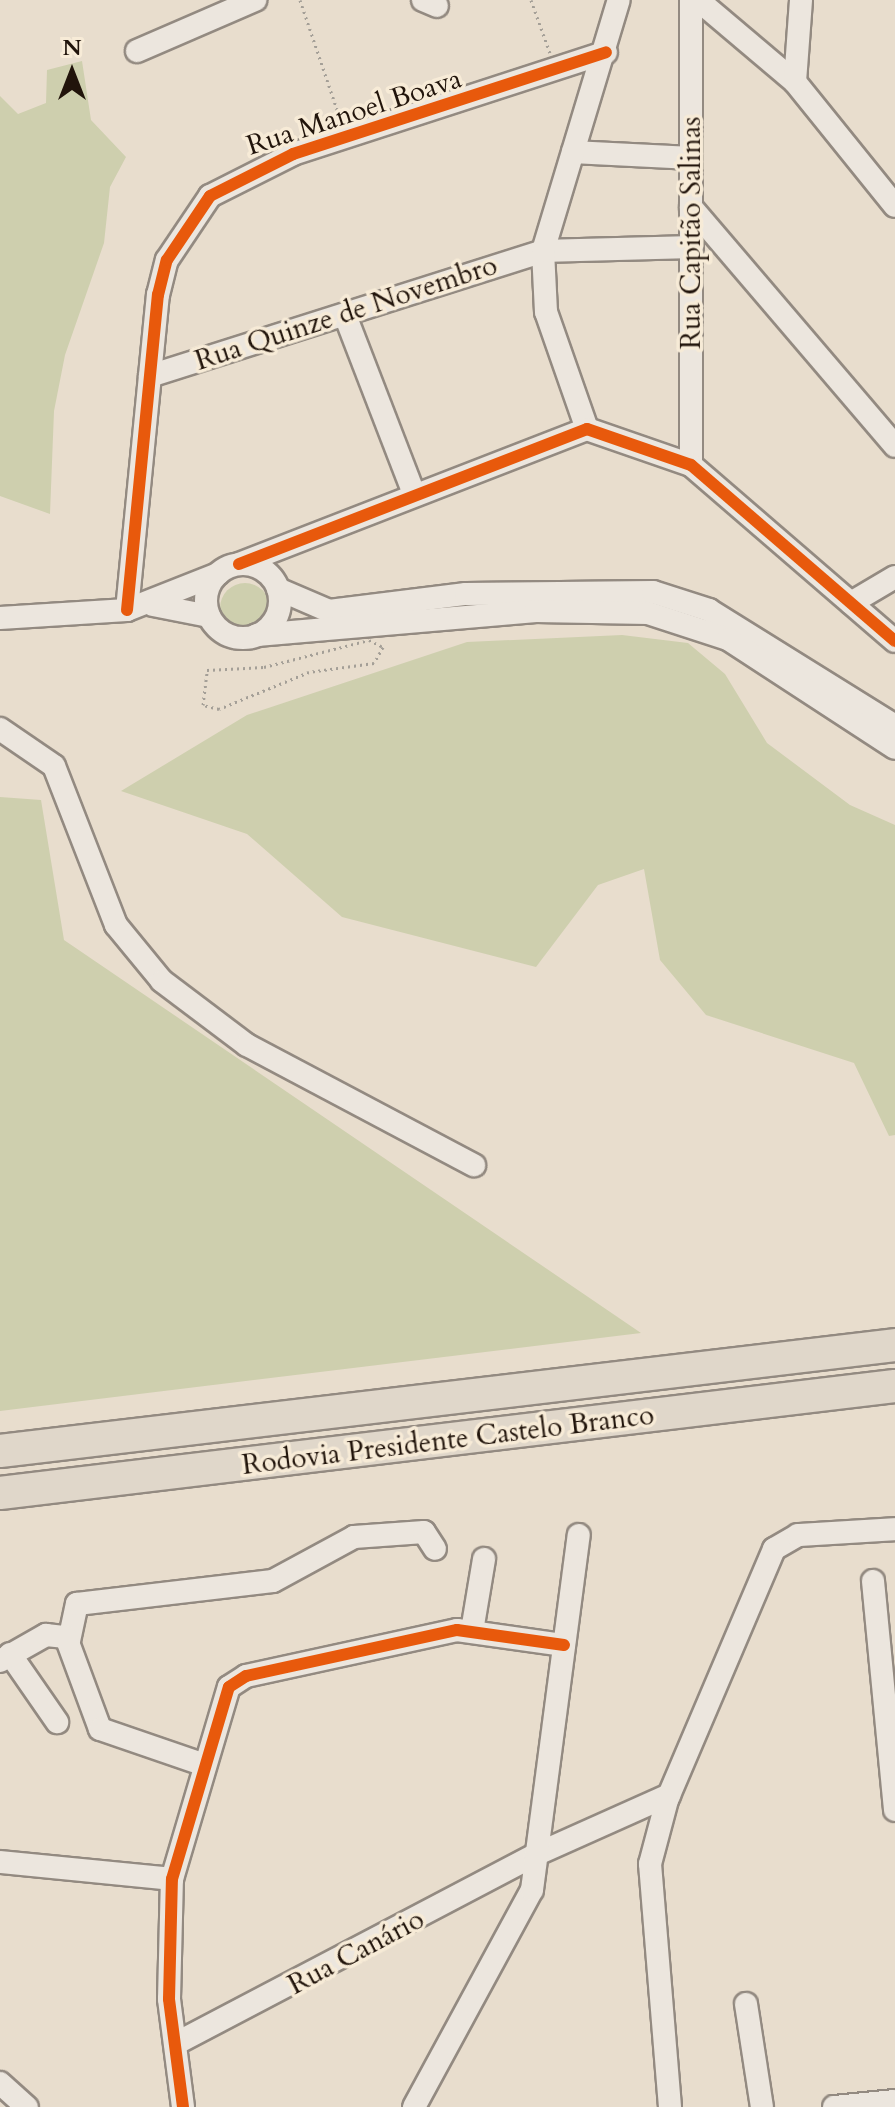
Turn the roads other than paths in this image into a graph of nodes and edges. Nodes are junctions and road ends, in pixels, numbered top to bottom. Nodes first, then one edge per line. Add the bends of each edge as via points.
1 (255, 0) edge
2 (619, 0) edge
3 (691, 0) edge
4 (698, 0) edge
5 (801, 0) edge
6 (137, 51) dead end
7 (606, 52) junction
8 (795, 82) junction
9 (573, 152) junction
10 (691, 158) junction
11 (895, 206) edge
12 (691, 207) junction
13 (692, 247) junction
14 (543, 251) junction
15 (345, 315) junction
16 (150, 376) junction
17 (587, 429) junction
18 (895, 446) edge
19 (691, 465) junction
20 (414, 494) junction
21 (296, 537) junction
22 (239, 564) junction
23 (218, 574) junction
24 (895, 577) edge
25 (277, 587) junction
26 (851, 603) junction
27 (153, 605) junction
28 (127, 610) junction
29 (209, 616) junction
30 (0, 618) edge
31 (257, 635) junction
32 (895, 641) edge
33 (895, 726) edge
34 (0, 729) edge
35 (895, 748) edge
36 (474, 1165) dead end
37 (895, 1345) edge
38 (895, 1386) edge
39 (0, 1451) edge
40 (0, 1493) edge
41 (895, 1529) edge
42 (579, 1535) dead end
43 (435, 1549) dead end
44 (484, 1559) dead end
45 (873, 1581) dead end
46 (472, 1631) junction
47 (69, 1641) junction
48 (564, 1645) junction
49 (5, 1657) edge
50 (57, 1722) dead end
51 (202, 1764) junction
52 (669, 1795) junction
53 (895, 1810) edge
54 (535, 1855) junction
55 (0, 1862) edge
56 (172, 1879) junction
57 (746, 2004) dead end
58 (175, 2044) junction
59 (0, 2083) edge
60 (895, 2101) edge
61 (27, 2107) edge
62 (183, 2107) edge
63 (414, 2107) edge
64 (670, 2107) edge
65 (762, 2107) edge
66 (834, 2107) edge

1 - 6 street
2 - 7 street
3 - 10 street, Rua Capitão Salinas
4 - 8 street
5 - 8 street
7 - 9 street
7 - 16 street, Rua Manoel Boava via 242,175 210,196 167,260
8 - 11 street
9 - 10 street
9 - 14 street
10 - 12 street, Rua Capitão Salinas
12 - 13 street, Rua Capitão Salinas
12 - 18 street
13 - 14 street, Rua Quinze de Novembro
13 - 19 street, Rua Capitão Salinas
14 - 15 street, Rua Quinze de Novembro
14 - 17 street via 546,312
15 - 16 street, Rua Quinze de Novembro
15 - 20 street
16 - 28 street, Rua Manoel Boava
17 - 19 street
17 - 20 street
19 - 26 street
20 - 21 street
21 - 22 street
21 - 25 street
22 - 23 street
22 - 25 street via 261,569
23 - 27 street
23 - 29 street via 206,594
24 - 26 street
25 - 31 street via 274,621
25 - 33 street via 329,611 466,594 653,592 709,610
26 - 32 street
27 - 28 street
27 - 29 street
28 - 30 street
29 - 31 street via 224,633
31 - 35 street via 536,611 648,613 728,639
34 - 36 street via 49,760 127,945 195,1007 293,1071
37 - 39 highway, Rodovia Presidente Castelo Branco
38 - 40 highway, Rodovia Presidente Castelo Branco
41 - 52 street via 798,1535 774,1549
42 - 48 street
43 - 47 street via 424,1532 354,1537 273,1581 77,1604
44 - 46 street
45 - 53 street
46 - 48 street
46 - 51 street via 246,1676 229,1687
47 - 49 street via 46,1635
47 - 51 street via 100,1729
48 - 54 street
49 - 50 street
51 - 56 street
52 - 54 street, Rua Canário
52 - 64 street via 650,1864
54 - 58 street, Rua Canário
54 - 63 street via 526,1904
55 - 56 street
56 - 58 street via 167,1957
57 - 65 street
58 - 62 street
59 - 61 street
60 - 66 street

